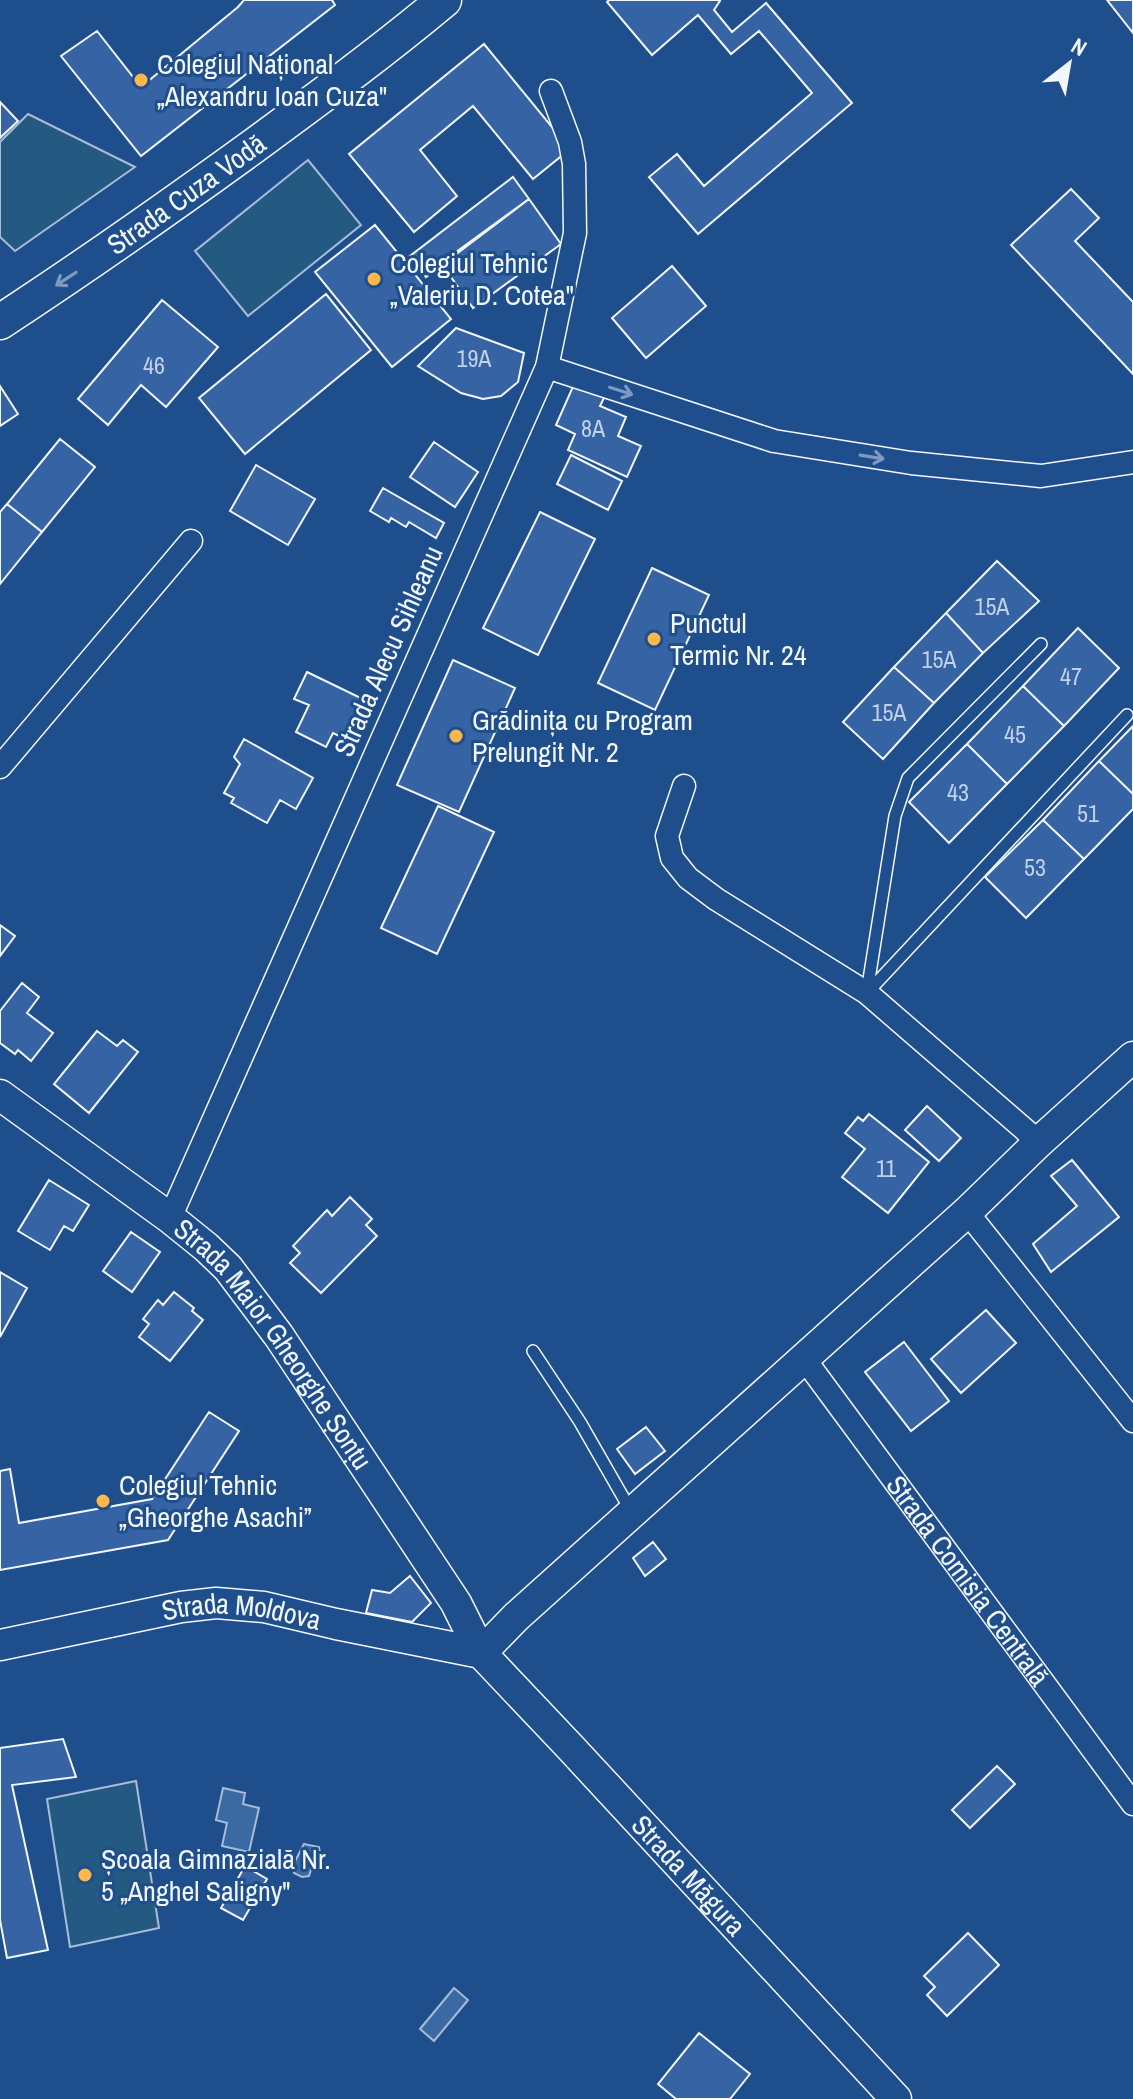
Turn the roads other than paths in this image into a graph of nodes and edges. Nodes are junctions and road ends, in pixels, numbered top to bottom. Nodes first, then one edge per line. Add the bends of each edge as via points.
1 (436, 2) edge
2 (551, 91) dead end
3 (0, 322) edge
4 (547, 367) junction
5 (1133, 462) edge
6 (191, 541) dead end
7 (1041, 644) dead end
8 (1127, 715) dead end
9 (0, 767) edge
10 (684, 786) dead end
11 (867, 993) junction
12 (1133, 1057) edge
13 (0, 1095) edge
14 (1039, 1142) junction
15 (967, 1212) junction
16 (170, 1218) junction
17 (533, 1351) dead end
18 (803, 1357) junction
19 (1133, 1421) edge
20 (631, 1512) junction
21 (0, 1645) edge
22 (481, 1653) junction
23 (1133, 1804) edge
24 (896, 2099) edge

1 -> 3 main road, Strada Cuza Vodă via 307,107
2 - 4 street, Strada Alecu Sihleanu via 574,164 575,233
4 -> 5 street via 774,441 911,463 1041,476
4 - 16 street, Strada Alecu Sihleanu
6 - 9 street
7 - 11 lane via 908,778 895,816
8 - 11 lane
10 - 11 street via 667,836 672,858 688,878
11 - 14 street
12 - 14 street
13 - 16 street, Strada Maior Gheorghe Șonțu
14 - 15 street
15 - 18 street
15 - 19 street
16 - 22 street, Strada Maior Gheorghe Șonțu via 228,1268 263,1314 456,1603
17 - 20 lane
18 - 20 street
18 - 23 street, Strada Comisia Centrală
20 - 22 street
21 - 22 street, Strada Moldova via 216,1603 264,1607
22 - 24 street, Strada Măgura

